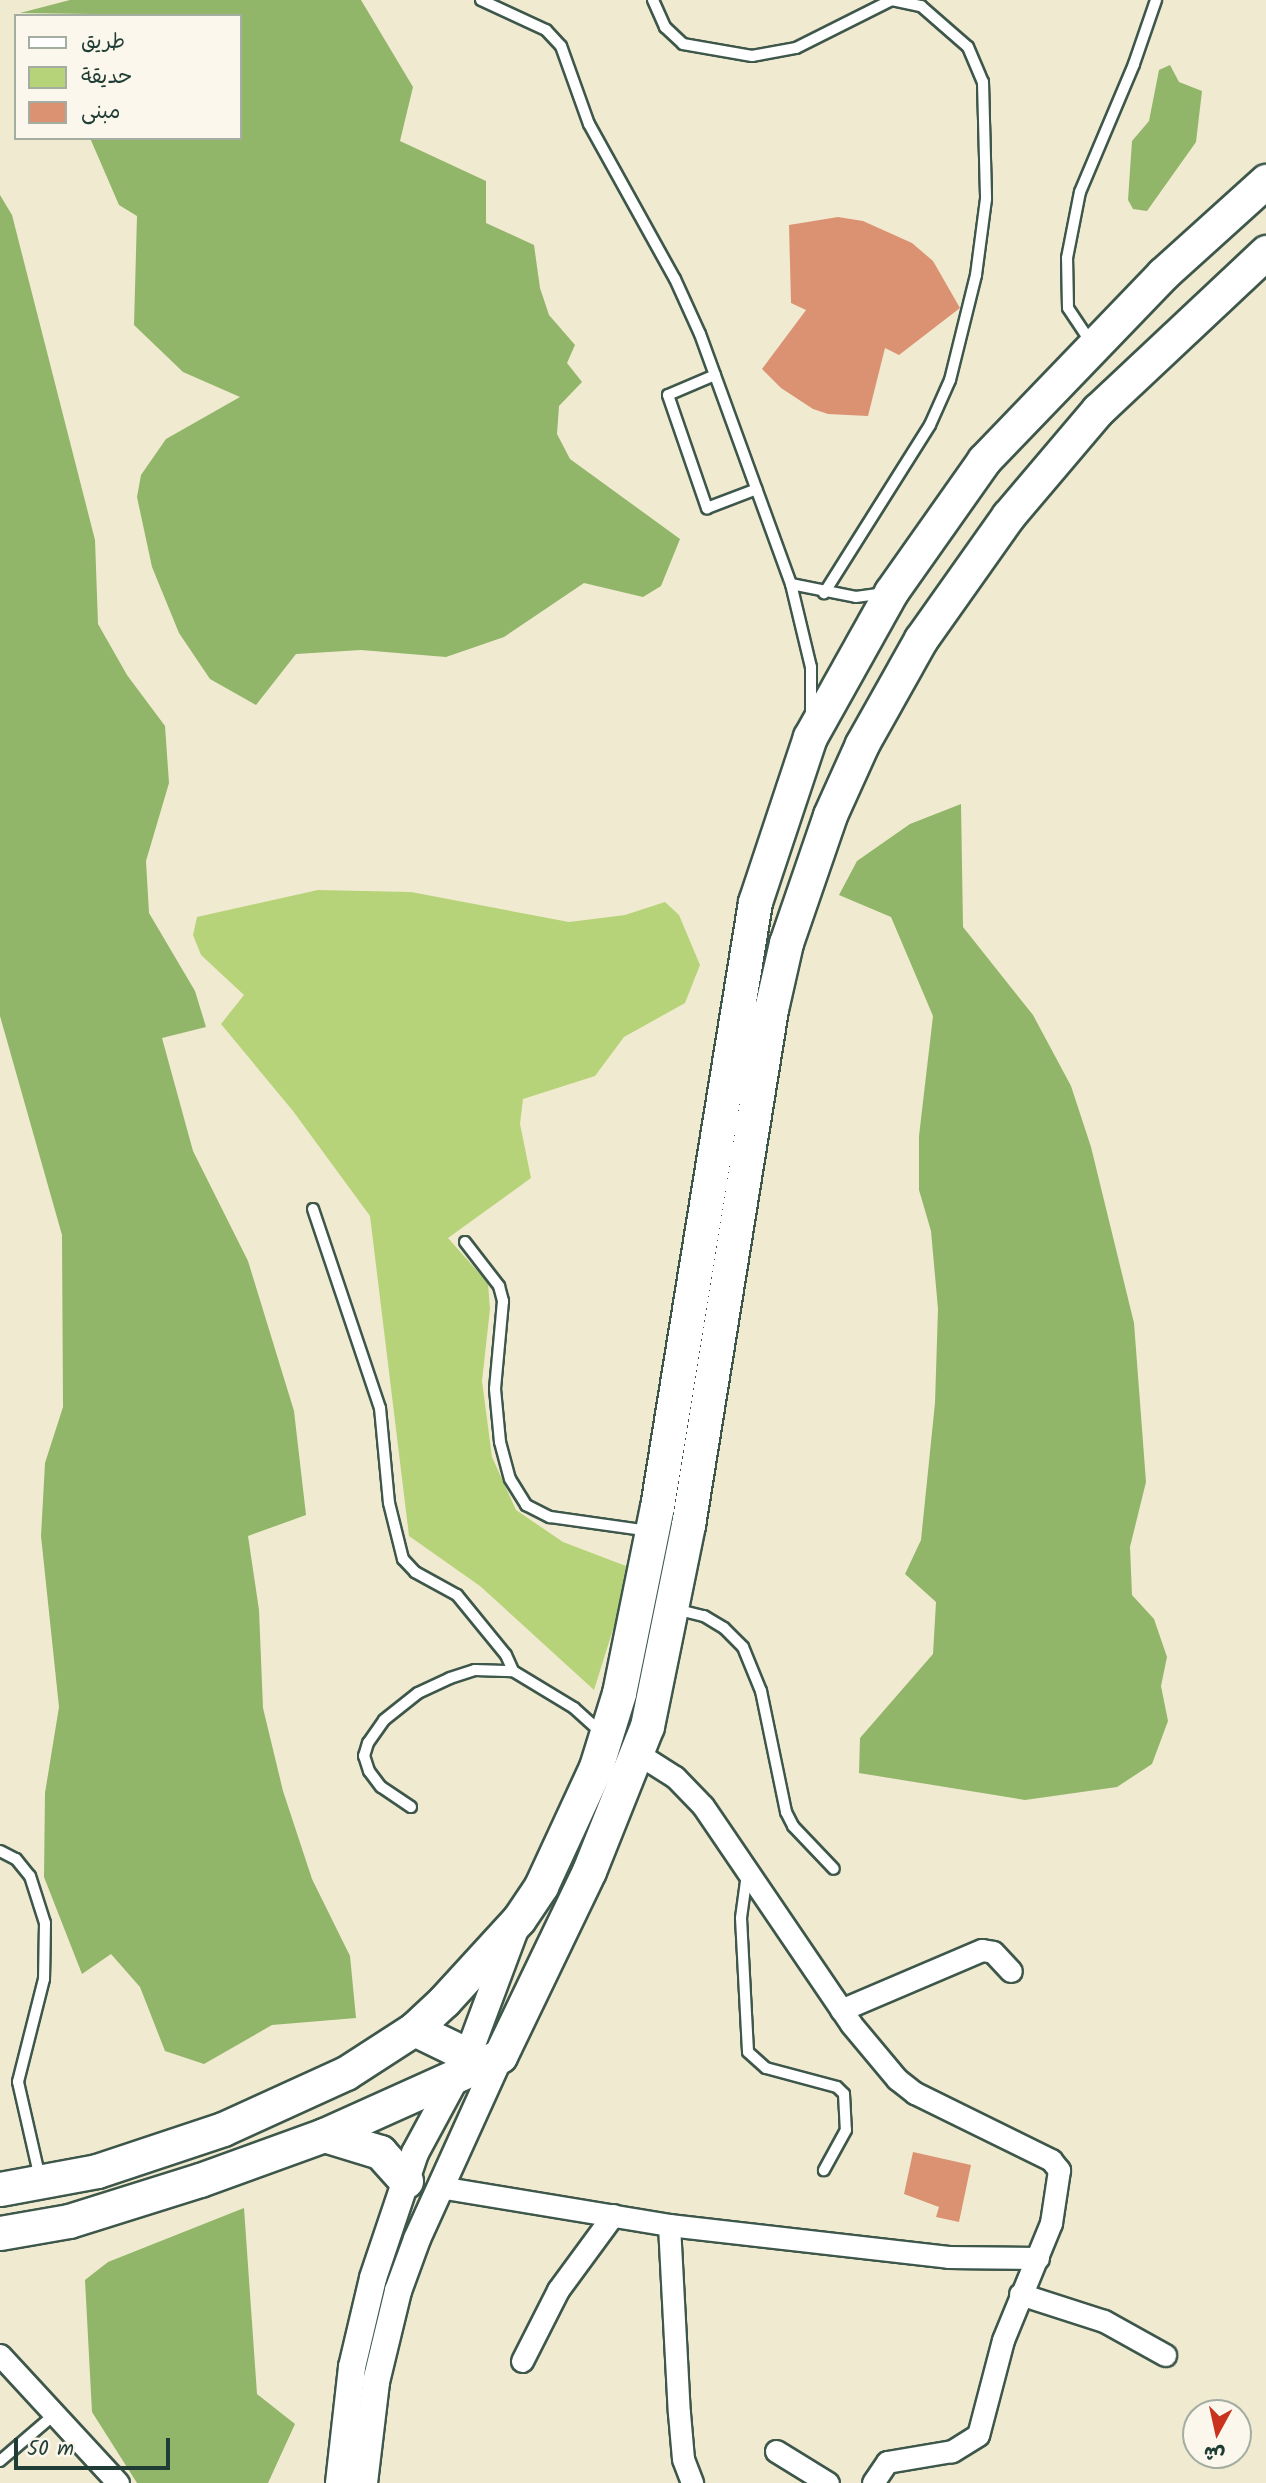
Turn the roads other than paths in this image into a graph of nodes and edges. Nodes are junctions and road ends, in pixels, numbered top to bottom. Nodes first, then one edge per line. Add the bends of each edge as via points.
1 (481, 0) edge
2 (653, 0) edge
3 (1156, 0) edge
4 (1266, 181) edge
5 (1266, 252) edge
6 (1094, 346) junction
7 (715, 375) junction
8 (757, 489) junction
9 (791, 584) junction
10 (891, 592) junction
11 (824, 593) junction
12 (810, 737) junction
13 (313, 1209) dead end
14 (465, 1242) dead end
15 (652, 1532) junction
16 (672, 1608) junction
17 (513, 1671) junction
18 (607, 1737) junction
19 (637, 1753) junction
20 (411, 1807) dead end
21 (0, 1850) edge
22 (834, 1869) dead end
23 (748, 1871) junction
24 (519, 1919) junction
25 (1011, 1971) dead end
26 (841, 2010) junction
27 (414, 2029) junction
28 (476, 2061) junction
29 (324, 2135) junction
30 (824, 2169) dead end
31 (406, 2181) junction
32 (41, 2184) junction
33 (440, 2187) junction
34 (0, 2189) edge
35 (613, 2215) junction
36 (669, 2225) junction
37 (6, 2234) edge
38 (1038, 2258) junction
39 (1020, 2294) junction
40 (0, 2355) edge
41 (1165, 2355) dead end
42 (522, 2361) dead end
43 (56, 2413) junction
44 (776, 2451) dead end
45 (0, 2461) edge
46 (370, 2482) edge
47 (118, 2483) edge
48 (339, 2483) edge
49 (692, 2483) edge
50 (828, 2483) edge
51 (873, 2483) edge

1 - 7 lane via 546,30 561,46 589,124 674,279
2 - 11 lane via 665,27 684,44 752,56 796,48 892,0 921,6 968,47 983,82 986,199 976,275 950,380 923,437
3 - 6 lane via 1135,64 1080,192 1067,258 1068,309
4 - 6 highway via 1163,274
5 - 16 highway via 1098,410 1008,516 921,639 862,744 830,815 786,943 771,1009
6 - 10 highway via 984,460
7 - 8 lane
7 - 8 lane via 668,395 707,508
8 - 9 lane
9 - 11 lane
9 - 12 lane via 811,667
10 - 11 lane via 856,597
10 - 12 highway
12 - 15 highway via 755,902
13 - 17 lane via 380,1408 389,1503 403,1559 415,1572 457,1595 506,1655
14 - 15 lane via 499,1286 503,1301 495,1389 500,1441 510,1479 521,1497 536,1513 550,1517
15 - 18 highway
16 - 19 highway
16 - 22 lane via 704,1616 743,1647 761,1691 786,1812 793,1826
17 - 18 lane via 574,1708
17 - 20 lane via 475,1670 450,1678 418,1693 384,1720 364,1756 382,1787
18 - 24 highway via 562,1843
19 - 23 street via 675,1777 703,1806
19 - 28 highway via 589,1871
21 - 32 lane via 16,1859 30,1876 45,1923 44,1979 18,2082
23 - 26 street
23 - 30 lane via 741,1918 748,2052 766,2068 837,2087 844,2094 846,2130
24 - 27 highway
24 - 28 street
25 - 26 street via 993,1952 982,1950
26 - 38 street via 877,2059 915,2093 1051,2160 1059,2170 1058,2196
27 - 28 highway
27 - 32 highway via 346,2073 223,2129 97,2171
28 - 29 highway
28 - 31 street via 415,2153
28 - 33 street
29 - 31 highway via 380,2152
29 - 37 highway via 103,2212
31 - 48 street via 373,2278 355,2354
32 - 34 highway
33 - 35 street
33 - 46 street via 395,2304 376,2382
35 - 36 street
35 - 42 street via 558,2290
36 - 38 street via 947,2257
36 - 49 street via 683,2459
38 - 39 street
39 - 41 street via 1104,2321
39 - 51 street via 978,2435 952,2451 887,2462
40 - 43 street
43 - 45 lane
43 - 47 street
44 - 50 street

